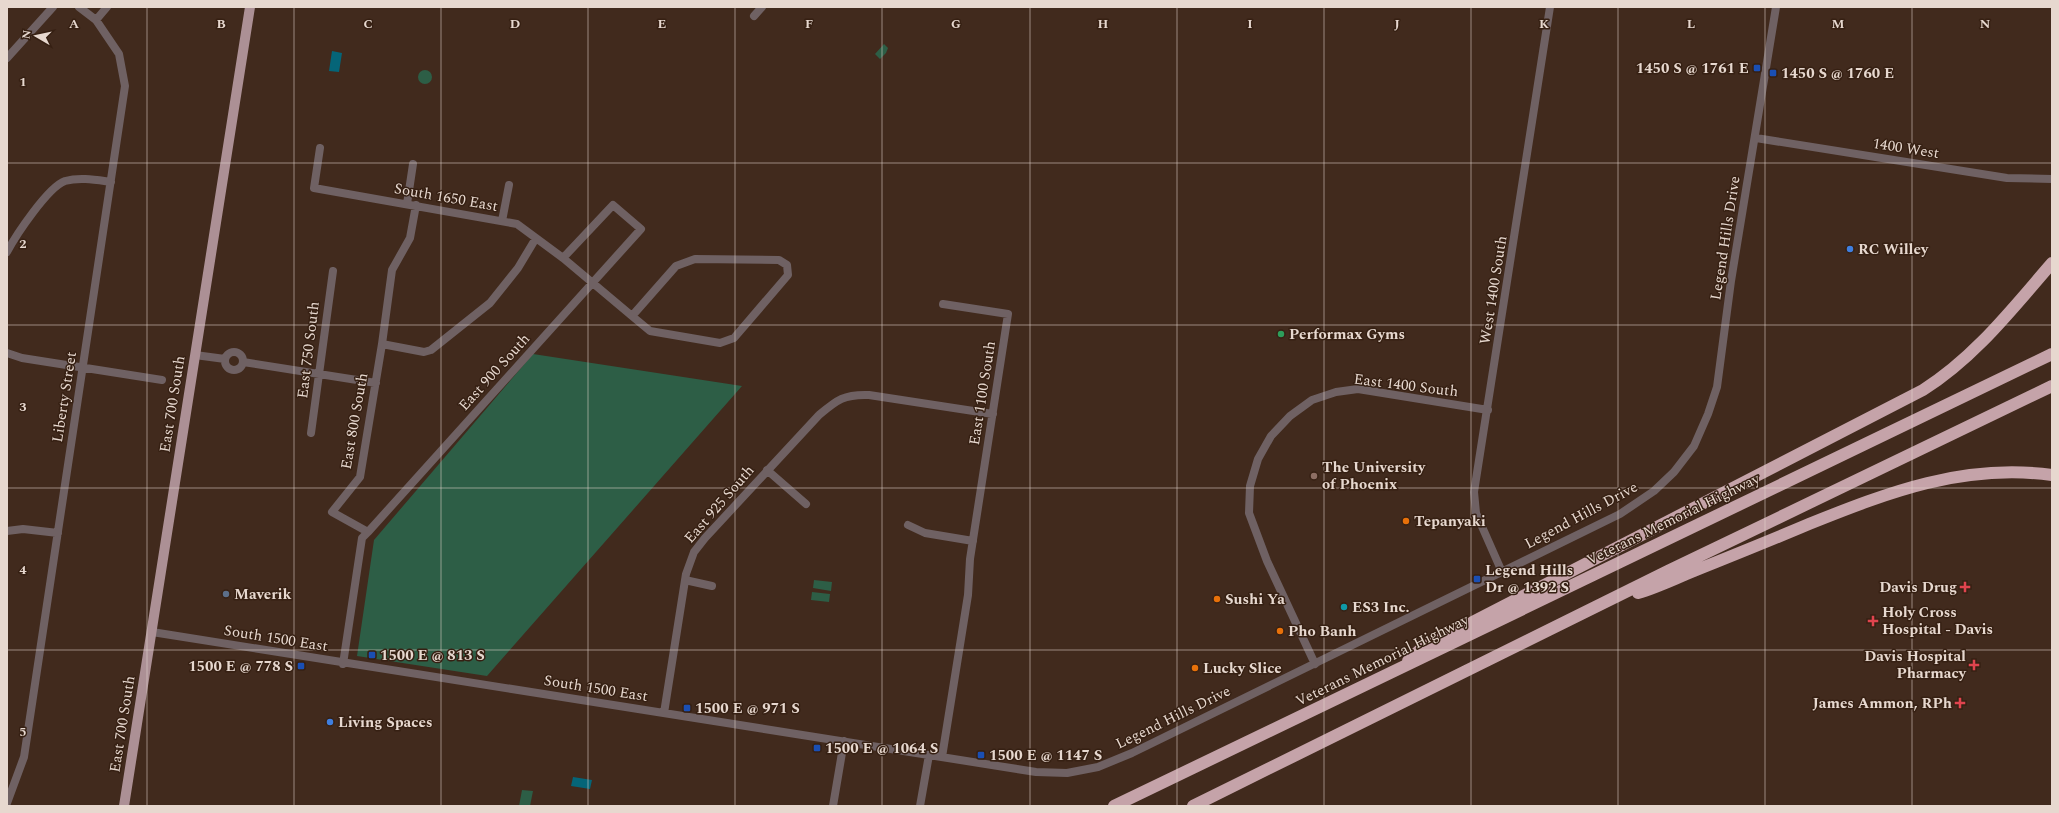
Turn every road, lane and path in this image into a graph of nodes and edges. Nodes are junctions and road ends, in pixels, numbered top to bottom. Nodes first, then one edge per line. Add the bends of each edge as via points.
1 (53, 7) edge
2 (79, 7) edge
3 (107, 7) edge
4 (250, 7) edge
5 (762, 7) edge
6 (1550, 7) edge
7 (1776, 7) edge
8 (754, 16) dead end
9 (96, 20) junction
10 (7, 58) edge
11 (1756, 138) junction
12 (320, 148) dead end
13 (413, 164) dead end
14 (2052, 179) edge
15 (111, 182) junction
16 (509, 185) dead end
17 (412, 204) junction
18 (502, 221) junction
19 (536, 238) junction
20 (7, 252) edge
21 (562, 258) junction
22 (2052, 263) edge
23 (332, 271) dead end
24 (593, 283) junction
25 (942, 304) dead end
26 (632, 316) junction
27 (382, 344) junction
28 (7, 353) edge
29 (2052, 354) edge
30 (195, 355) junction
31 (225, 360) junction
32 (243, 362) junction
33 (83, 367) junction
34 (319, 375) junction
35 (162, 380) dead end
36 (376, 383) junction
37 (2052, 386) edge
38 (1488, 410) junction
39 (993, 414) junction
40 (311, 433) dead end
41 (767, 470) junction
42 (2052, 476) edge
43 (806, 504) dead end
44 (908, 525) dead end
45 (7, 531) edge
46 (368, 532) junction
47 (58, 534) junction
48 (973, 541) junction
49 (1502, 572) junction
50 (685, 580) junction
51 (712, 586) dead end
52 (1595, 607) junction
53 (152, 632) junction
54 (343, 664) junction
55 (1315, 664) junction
56 (1399, 670) junction
57 (664, 713) junction
58 (844, 741) junction
59 (928, 755) junction
60 (942, 757) junction
61 (1036, 772) joint
62 (8, 798) edge
63 (124, 806) edge
64 (833, 806) edge
65 (920, 806) edge
66 (1114, 806) edge
67 (1193, 806) edge

1 - 10 street
2 - 9 street, Liberty Street
3 - 9 street
4 - 30 main road, East 700 South
5 - 8 street
6 - 38 street, West 1400 South
7 - 11 street, Legend Hills Drive
9 - 15 street, Liberty Street via 119,54 125,86
11 - 14 street, 1400 West via 2007,178
11 - 49 street, Legend Hills Drive via 1731,281 1717,387 1694,446 1674,472 1654,491 1620,514
12 - 17 street, South 1650 East via 314,188
13 - 17 street, East 800 South
15 - 20 street via 82,179 64,182 42,201
15 - 33 street, Liberty Street
16 - 18 street
17 - 18 street, South 1650 East
17 - 27 street, East 800 South via 410,238 392,270
18 - 19 street, South 1650 East via 517,224
19 - 21 street, South 1650 East
19 - 27 street via 518,268 490,303 431,350 424,352
21 - 24 street, South 1650 East
21 - 24 street, East 900 South via 613,205 641,230
22 - 56 highway via 1980,344 1951,370 1923,390 1422,648
23 - 34 street, East 750 South
24 - 26 street, South 1650 East
24 - 46 street, East 900 South
25 - 39 street, East 1100 South via 1008,314
26 - 26 street, South 1650 East via 650,331 720,343 734,338 788,275 787,265 779,260 695,259 676,266
27 - 36 street, East 800 South
28 - 33 street
29 - 56 highway, Veterans Memorial Highway
30 - 31 street
30 - 53 main road, East 700 South
31 - 32 street via 226,366 232,370 240,368
31 - 32 street via 229,353 235,352 242,356
32 - 34 street
33 - 35 street
33 - 47 street, Liberty Street
34 - 36 street
34 - 40 street, East 750 South
36 - 46 street, East 800 South via 360,477 332,512
37 - 52 highway
38 - 49 street, West 1400 South via 1474,492 1476,513
38 - 55 street, East 1400 South via 1358,390 1336,392 1312,400 1290,416 1271,436 1258,459 1250,486 1249,513 1266,561
39 - 41 street, East 925 South via 852,394 835,402 819,415
39 - 48 street, East 1100 South
41 - 43 street, East 925 South
41 - 50 street, East 925 South via 694,552
42 - 52 highway via 1980,474 1942,479 1905,488 1645,591
44 - 48 street via 925,532
45 - 47 street via 22,529
46 - 54 street via 362,538
47 - 62 street, Liberty Street via 24,757
48 - 60 street, East 1100 South via 968,595
49 - 55 street, Legend Hills Drive
50 - 51 street
50 - 57 street, East 925 South
52 - 67 highway
53 - 54 street, South 1500 East
53 - 63 main road, East 700 South
54 - 57 street, South 1500 East
55 - 61 street, Legend Hills Drive via 1098,767 1067,773
56 - 66 highway, Veterans Memorial Highway
57 - 58 street, South 1500 East
58 - 59 street, South 1500 East
58 - 64 street
59 - 60 street, South 1500 East
59 - 65 street
60 - 61 street, South 1500 East

